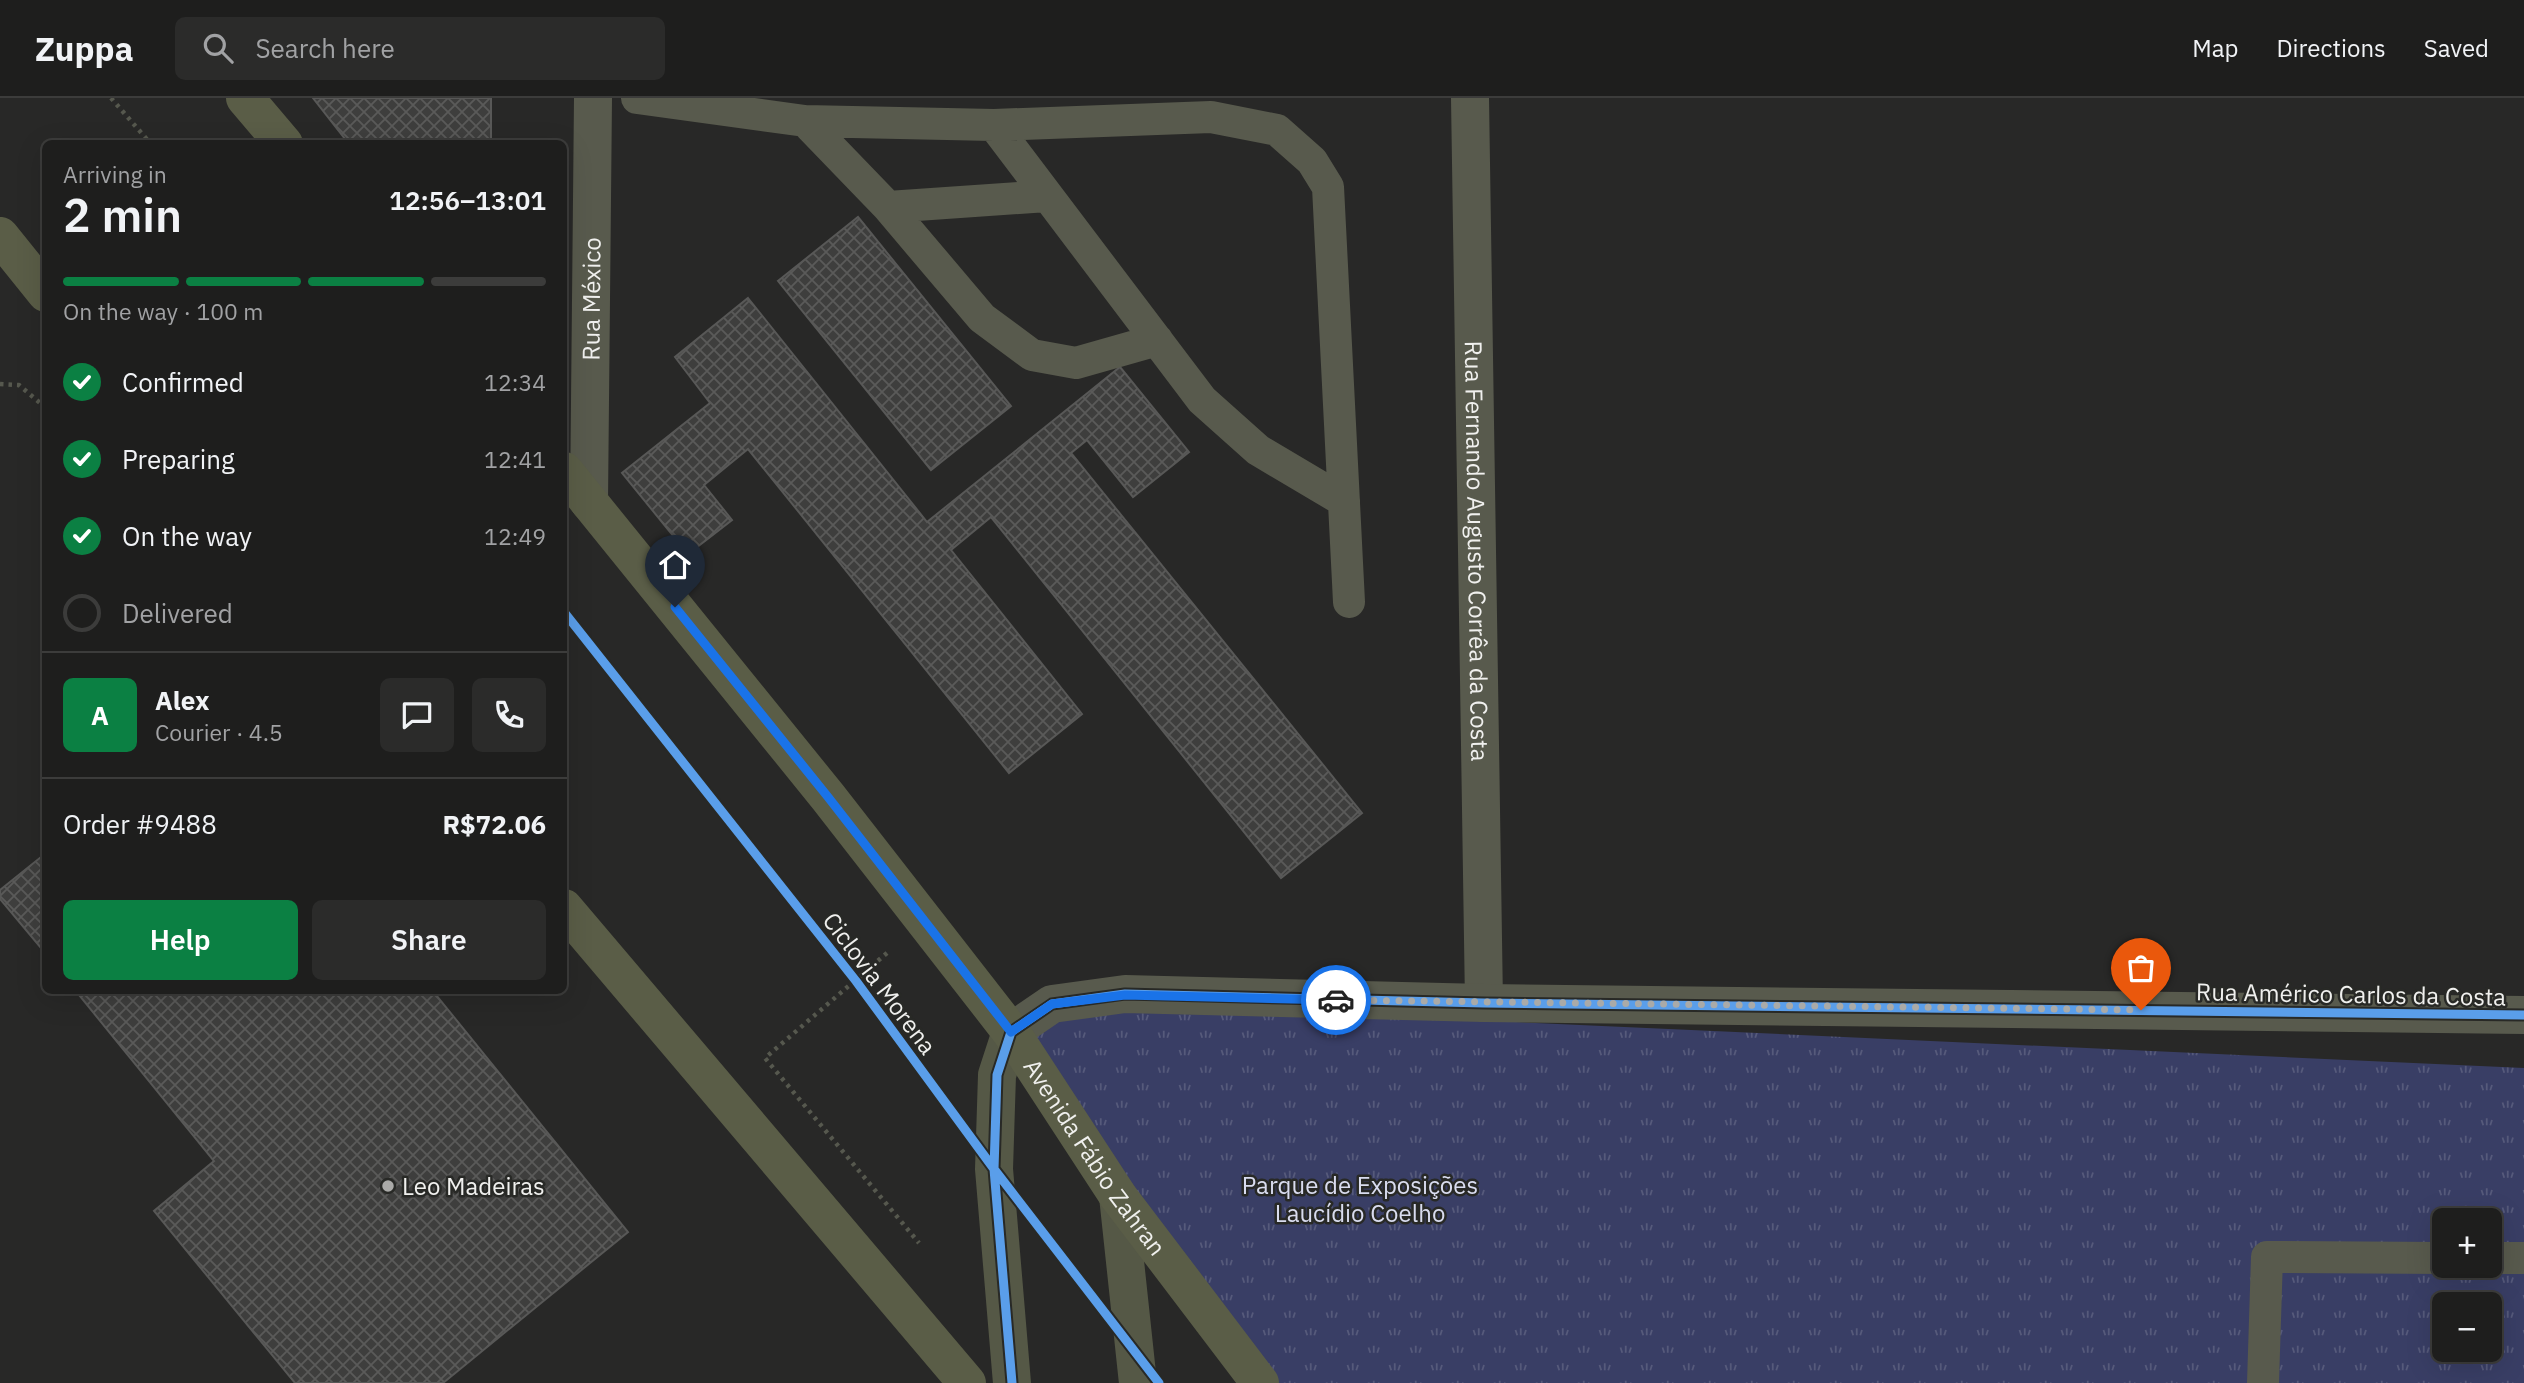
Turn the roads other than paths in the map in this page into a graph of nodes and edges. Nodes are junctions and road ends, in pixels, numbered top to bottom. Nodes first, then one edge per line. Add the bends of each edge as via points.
1 (245, 98) edge
2 (593, 98) edge
3 (636, 98) edge
4 (1470, 98) edge
5 (805, 121) junction
6 (994, 125) junction
7 (281, 140) edge
8 (1047, 196) junction
9 (888, 208) junction
10 (0, 236) edge
11 (42, 288) edge
12 (1157, 340) junction
13 (567, 475) edge
14 (1344, 501) junction
15 (589, 502) junction
16 (1349, 602) dead end
17 (567, 912) edge
18 (1484, 1003) junction
19 (2524, 1015) edge
20 (1011, 1032) junction
21 (1118, 1196) junction
22 (2432, 1258) edge
23 (2502, 1258) edge
24 (2524, 1258) edge
25 (967, 1383) edge
26 (1012, 1383) edge
27 (1138, 1383) edge
28 (1260, 1383) edge
29 (2263, 1383) edge

1 - 7 main road
2 - 15 street, Rua México
3 - 5 lane
4 - 18 street, Rua Fernando Augusto Corrêa da Costa
5 - 6 lane
5 - 9 lane
6 - 8 lane
6 - 14 lane via 1211,117 1277,130 1312,162 1328,187
8 - 9 lane
8 - 12 lane
9 - 12 lane via 982,318 1032,355 1076,363
10 - 11 main road
12 - 14 lane via 1202,400 1258,450
13 - 15 main road, Avenida Fábio Zahran
14 - 16 lane
15 - 20 main road, Avenida Fábio Zahran
17 - 25 main road
18 - 19 street, Rua Américo Carlos da Costa
18 - 20 street, Rua Américo Carlos da Costa via 1125,995 1052,1004
20 - 21 main road, Avenida Fábio Zahran
20 - 26 street via 997,1075 994,1169
21 - 27 street
21 - 28 main road, Avenida Fábio Zahran
22 - 29 lane via 2267,1257
23 - 24 lane

